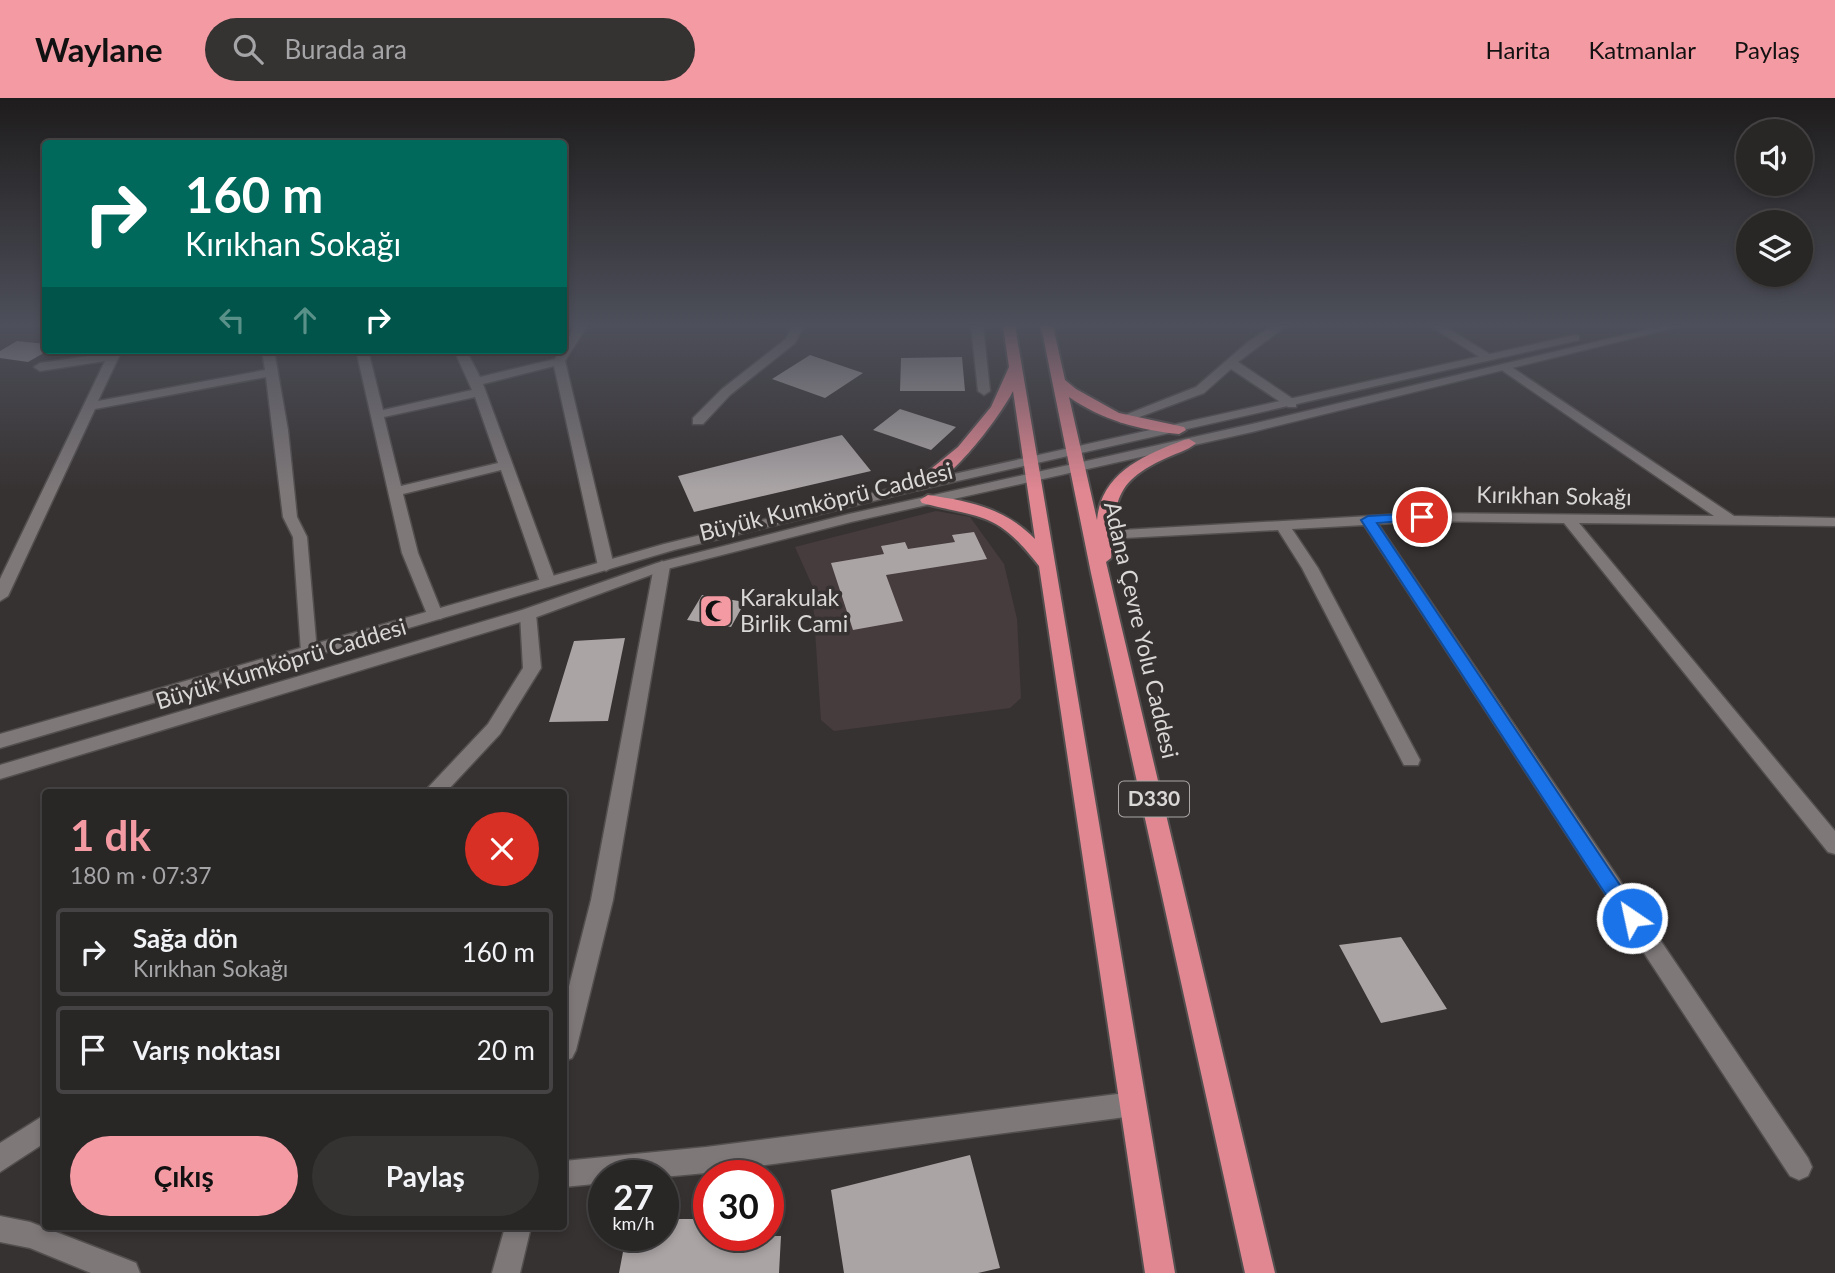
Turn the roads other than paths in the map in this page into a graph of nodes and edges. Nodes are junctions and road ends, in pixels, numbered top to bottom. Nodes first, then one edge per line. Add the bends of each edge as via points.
1 (102, 381) edge
2 (228, 381) edge
3 (272, 381) edge
4 (370, 381) edge
5 (475, 381) edge
6 (497, 381) edge
7 (564, 381) edge
8 (740, 381) edge
9 (983, 381) edge
10 (1009, 381) edge
11 (1017, 381) edge
12 (1058, 381) joint
13 (1211, 381) edge
14 (1258, 381) edge
15 (1392, 381) edge
16 (1446, 381) edge
17 (1526, 381) edge
18 (478, 387) junction
19 (984, 391) dead end
20 (1292, 404) junction
21 (90, 406) junction
22 (378, 415) junction
23 (1121, 419) junction
24 (698, 421) dead end
25 (1184, 436) junction
26 (1075, 460) junction
27 (506, 464) junction
28 (1032, 469) junction
29 (396, 491) junction
30 (923, 493) junction
31 (1568, 519) junction
32 (1368, 520) junction
33 (1731, 521) junction
34 (1835, 522) edge
35 (1282, 524) junction
36 (1105, 535) junction
37 (606, 566) junction
38 (662, 566) junction
39 (1048, 567) junction
40 (1100, 573) junction
41 (548, 582) junction
42 (0, 596) edge
43 (528, 614) junction
44 (435, 615) junction
45 (309, 652) junction
46 (0, 741) edge
47 (1411, 760) dead end
48 (0, 772) edge
49 (437, 789) edge
50 (1835, 846) edge
51 (567, 1038) edge
52 (1133, 1104) junction
53 (42, 1129) edge
54 (0, 1159) edge
55 (1799, 1167) dead end
56 (567, 1174) edge
57 (0, 1229) edge
58 (517, 1230) edge
59 (126, 1273) edge
60 (506, 1273) edge
61 (1160, 1273) edge
62 (1260, 1273) edge

1 - 21 street
2 - 21 street
3 - 45 street via 290,517 300,537
4 - 22 street
5 - 18 street
6 - 18 street
7 - 37 street
8 - 24 street
9 - 19 street
10 - 30 highway via 981,434
11 - 28 highway, D330
12 - 23 highway via 1080,400
12 - 26 highway, Adana Çevre Yolu Caddesi / D330
13 - 23 street via 1200,390
14 - 20 street
15 - 20 street, Büyük Kumköprü Caddesi
16 - 25 street, Büyük Kumköprü Caddesi
17 - 33 street
18 - 22 street
18 - 27 street
20 - 25 street, Büyük Kumköprü Caddesi
21 - 42 street
22 - 29 street
23 - 25 highway
25 - 26 street, Büyük Kumköprü Caddesi
25 - 36 highway via 1117,485 1107,508
26 - 28 street, Büyük Kumköprü Caddesi
26 - 40 highway, Adana Çevre Yolu Caddesi / D330
27 - 29 street
27 - 41 street
28 - 30 street, Büyük Kumköprü Caddesi
28 - 39 highway, D330
29 - 44 street via 410,553
30 - 37 street, Büyük Kumköprü Caddesi via 669,547
30 - 38 street, Büyük Kumköprü Caddesi
30 - 39 highway via 1013,525
31 - 32 street, Kırıkhan Sokağı
31 - 33 street, Kırıkhan Sokağı
31 - 50 street
32 - 35 street, Kırıkhan Sokağı
32 - 55 street
33 - 34 street, Kırıkhan Sokağı
35 - 36 street, Kırıkhan Sokağı
35 - 47 street
36 - 40 highway
37 - 41 street, Büyük Kumköprü Caddesi
38 - 43 street, Büyük Kumköprü Caddesi
38 - 51 street via 602,900
39 - 52 highway, D330
40 - 62 highway, Adana Çevre Yolu Caddesi / D330
41 - 44 street, Büyük Kumköprü Caddesi
43 - 48 street, Büyük Kumköprü Caddesi
43 - 49 street via 533,668 494,729
44 - 45 street, Büyük Kumköprü Caddesi
45 - 46 street, Büyük Kumköprü Caddesi
52 - 56 street via 984,1120 670,1166
52 - 61 highway, D330
53 - 54 street
57 - 59 street via 30,1235
58 - 60 street

